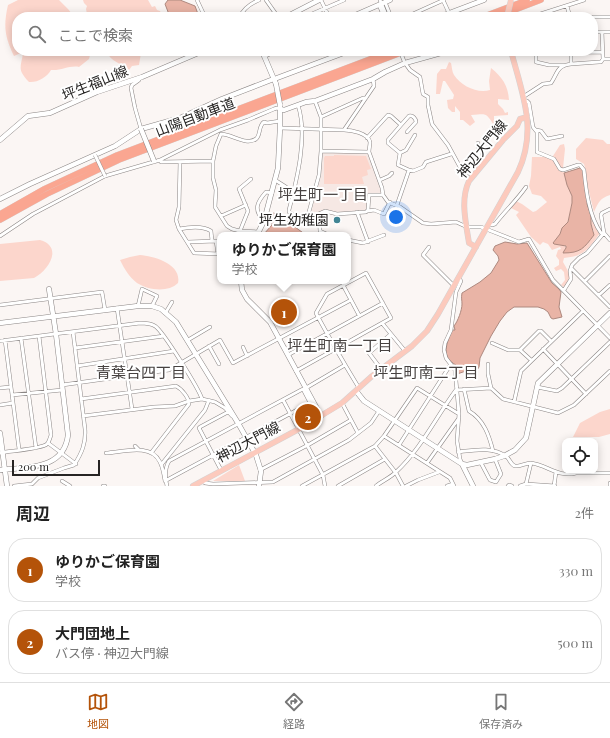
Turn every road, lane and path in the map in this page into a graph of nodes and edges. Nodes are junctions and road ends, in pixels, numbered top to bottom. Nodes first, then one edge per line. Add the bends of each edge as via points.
1 (197, 0) edge
2 (259, 0) edge
3 (266, 0) edge
4 (320, 0) edge
5 (344, 0) edge
6 (444, 0) edge
7 (482, 0) edge
8 (510, 0) edge
9 (527, 0) edge
10 (541, 0) edge
11 (584, 0) edge
12 (383, 2) edge
13 (567, 6) junction
14 (325, 8) junction
15 (203, 12) edge
16 (242, 12) edge
17 (274, 12) edge
18 (297, 12) edge
19 (316, 12) edge
20 (327, 12) edge
21 (362, 12) edge
22 (384, 12) edge
23 (386, 12) edge
24 (388, 12) edge
25 (417, 12) edge
26 (449, 12) edge
27 (452, 12) edge
28 (495, 12) edge
29 (508, 12) edge
30 (509, 12) edge
31 (550, 12) edge
32 (569, 12) edge
33 (598, 17) edge
34 (610, 17) edge
35 (598, 32) edge
36 (602, 32) junction
37 (610, 32) edge
38 (598, 52) edge
39 (602, 52) junction
40 (191, 56) edge
41 (264, 56) edge
42 (331, 56) edge
43 (378, 56) edge
44 (393, 56) edge
45 (402, 56) edge
46 (428, 56) edge
47 (512, 56) edge
48 (536, 56) edge
49 (571, 56) edge
50 (602, 59) junction
51 (610, 59) edge
52 (405, 62) junction
53 (571, 64) junction
54 (564, 65) junction
55 (142, 77) junction
56 (277, 78) dead end
57 (271, 80) dead end
58 (373, 80) junction
59 (366, 98) junction
60 (523, 99) junction
61 (315, 101) junction
62 (298, 105) junction
63 (280, 107) junction
64 (321, 117) junction
65 (527, 117) junction
66 (280, 121) junction
67 (401, 125) junction
68 (141, 128) junction
69 (280, 128) junction
70 (302, 129) junction
71 (321, 129) junction
72 (220, 130) junction
73 (344, 130) junction
74 (536, 130) junction
75 (407, 132) dead end
76 (221, 134) junction
77 (415, 135) dead end
78 (562, 136) dead end
79 (367, 138) junction
80 (0, 140) edge
81 (478, 142) dead end
82 (321, 151) junction
83 (369, 152) junction
84 (400, 154) junction
85 (452, 154) junction
86 (95, 155) junction
87 (160, 160) junction
88 (213, 160) junction
89 (154, 161) junction
90 (180, 162) junction
91 (481, 168) junction
92 (409, 170) junction
93 (392, 173) dead end
94 (105, 176) junction
95 (473, 176) junction
96 (251, 179) dead end
97 (275, 180) junction
98 (380, 180) junction
99 (526, 187) dead end
100 (272, 193) junction
101 (383, 195) junction
102 (292, 196) junction
103 (0, 198) edge
104 (390, 202) junction
105 (246, 205) junction
106 (397, 205) junction
107 (610, 209) edge
108 (368, 211) junction
109 (357, 212) junction
110 (0, 214) edge
111 (319, 214) junction
112 (221, 216) junction
113 (307, 219) junction
114 (0, 220) edge
115 (264, 221) junction
116 (489, 223) junction
117 (467, 227) junction
118 (179, 229) junction
119 (486, 229) junction
120 (240, 231) junction
121 (246, 232) edge
122 (259, 232) edge
123 (321, 232) edge
124 (604, 233) junction
125 (384, 235) dead end
126 (0, 236) edge
127 (610, 240) edge
128 (212, 241) junction
129 (351, 241) edge
130 (188, 242) junction
131 (368, 242) junction
132 (217, 245) edge
133 (429, 247) dead end
134 (476, 247) junction
135 (217, 254) edge
136 (610, 256) edge
137 (571, 268) junction
138 (459, 278) junction
139 (351, 281) edge
140 (585, 281) junction
141 (241, 284) edge
142 (343, 285) joint
143 (610, 285) edge
144 (454, 286) junction
145 (49, 289) dead end
146 (564, 290) junction
147 (599, 296) junction
148 (50, 298) junction
149 (351, 300) junction
150 (172, 302) dead end
151 (383, 303) junction
152 (0, 305) edge
153 (138, 306) junction
154 (152, 306) junction
155 (610, 307) edge
156 (117, 308) junction
157 (105, 310) junction
158 (583, 311) junction
159 (166, 312) junction
160 (610, 313) edge
161 (359, 315) junction
162 (54, 317) junction
163 (318, 317) junction
164 (0, 323) edge
165 (382, 323) junction
166 (120, 325) junction
167 (598, 325) junction
168 (210, 327) dead end
169 (73, 332) junction
170 (327, 333) junction
171 (56, 334) junction
172 (391, 334) junction
173 (39, 336) junction
174 (164, 336) junction
175 (21, 338) junction
176 (279, 338) junction
177 (610, 338) edge
178 (5, 340) junction
179 (188, 340) junction
180 (0, 341) edge
181 (551, 341) junction
182 (122, 342) junction
183 (610, 342) edge
184 (492, 343) dead end
185 (209, 346) junction
186 (243, 347) dead end
187 (75, 348) junction
188 (336, 349) junction
189 (543, 349) junction
190 (520, 350) junction
191 (174, 351) junction
192 (405, 351) junction
193 (196, 355) junction
194 (288, 355) junction
195 (247, 356) junction
196 (125, 358) junction
197 (531, 360) junction
198 (181, 363) junction
199 (219, 364) dead end
200 (451, 364) junction
201 (488, 364) dead end
202 (557, 364) junction
203 (345, 365) junction
204 (77, 366) junction
205 (381, 370) junction
206 (296, 371) junction
207 (610, 371) edge
208 (127, 376) junction
209 (572, 379) junction
210 (80, 382) junction
211 (10, 387) junction
212 (62, 387) junction
213 (537, 387) junction
214 (0, 388) edge
215 (306, 388) junction
216 (491, 388) junction
217 (464, 389) junction
218 (357, 390) junction
219 (456, 390) junction
220 (45, 391) junction
221 (29, 393) junction
222 (129, 393) junction
223 (586, 394) junction
224 (12, 395) junction
225 (430, 396) junction
226 (81, 399) junction
227 (202, 399) junction
228 (209, 400) junction
229 (283, 400) junction
230 (189, 401) junction
231 (514, 402) junction
232 (13, 403) junction
233 (310, 403) junction
234 (342, 403) junction
235 (0, 405) edge
236 (444, 406) junction
237 (532, 407) junction
238 (132, 409) junction
239 (379, 411) junction
240 (228, 412) junction
241 (290, 413) junction
242 (83, 416) junction
243 (459, 416) junction
244 (233, 417) junction
245 (320, 417) junction
246 (351, 420) junction
247 (394, 421) junction
248 (238, 424) junction
249 (299, 428) junction
250 (408, 430) junction
251 (0, 433) edge
252 (358, 434) junction
253 (384, 436) junction
254 (245, 438) junction
255 (423, 440) junction
256 (205, 441) junction
257 (48, 443) junction
258 (308, 445) junction
259 (399, 445) junction
260 (135, 446) dead end
261 (375, 446) junction
262 (36, 448) junction
263 (19, 449) junction
264 (437, 449) junction
265 (139, 450) junction
266 (493, 451) junction
267 (1, 452) edge
268 (254, 452) junction
269 (458, 452) junction
270 (62, 453) junction
271 (106, 453) dead end
272 (151, 453) junction
273 (413, 454) junction
274 (213, 455) junction
275 (504, 456) junction
276 (316, 459) junction
277 (386, 459) junction
278 (495, 459) junction
279 (427, 463) junction
280 (481, 463) junction
281 (531, 463) junction
282 (76, 464) junction
283 (462, 464) junction
284 (161, 465) junction
285 (2, 470) edge
286 (221, 470) junction
287 (260, 470) junction
288 (439, 472) junction
289 (556, 472) junction
290 (396, 473) junction
291 (610, 473) edge
292 (323, 475) junction
293 (62, 481) dead end
294 (165, 481) junction
295 (203, 481) junction
296 (526, 484) junction
297 (213, 485) edge
298 (260, 485) edge
299 (342, 485) edge
300 (454, 485) edge
301 (7, 486) edge
302 (14, 486) edge
303 (70, 486) edge
304 (167, 486) edge
305 (192, 486) edge
306 (302, 486) edge
307 (325, 486) edge
308 (338, 486) edge
309 (376, 486) edge
310 (403, 486) edge
311 (406, 486) edge
312 (447, 486) edge
313 (473, 486) edge
314 (508, 486) edge
315 (512, 486) edge
316 (520, 486) edge
317 (555, 486) edge

1 - 15 street
2 - 16 street
3 - 17 street
4 - 14 street
4 - 18 street
5 - 14 street
6 - 25 street
6 - 26 street
7 - 27 street
8 - 29 main road, bridge
9 - 28 highway
10 - 30 highway
11 - 13 street
12 - 21 street
12 - 22 street
12 - 23 street
12 - 24 street
13 - 31 street
13 - 32 street
14 - 19 street
14 - 20 street
33 - 34 street
35 - 36 street
36 - 37 street
36 - 39 street
38 - 39 street
39 - 50 street
40 - 55 street, 坪生福山線
41 - 63 street, bridge via 276,84
42 - 56 street
43 - 110 highway, 山陽自動車道 via 117,155 44,189
44 - 114 highway, 山陽自動車道 via 119,160 47,194
45 - 52 street, bridge
46 - 52 street
47 - 60 main road, 神辺大門線
48 - 54 street via 536,62
49 - 53 street
50 - 51 street
50 - 53 street via 601,62
52 - 58 street
52 - 85 street via 410,70 420,77 423,94 429,99 432,124
53 - 54 street
54 - 60 street via 556,72 551,83 543,84
55 - 68 street via 131,88
55 - 80 street, 坪生福山線 via 97,92 50,113 28,116
57 - 68 street via 180,118
58 - 59 street via 374,86
58 - 61 street
59 - 64 street
59 - 73 street
60 - 65 main road, 神辺大門線
60 - 74 street via 529,103 533,127
61 - 62 street
61 - 64 street
62 - 63 street via 284,110
62 - 70 street
63 - 66 street
63 - 72 street
64 - 71 street
65 - 91 main road, 神辺大門線 via 520,119 517,126
65 - 116 main road, 神辺大門線 via 528,140 524,160
66 - 69 street
66 - 76 street via 261,124 258,136 247,142
67 - 75 street via 409,116 416,119
67 - 79 street via 388,115
67 - 84 street via 388,140
68 - 86 street via 123,142
68 - 89 street, bridge
69 - 70 street
69 - 97 street
70 - 71 street
70 - 102 street via 299,165
71 - 73 street
71 - 82 street
72 - 76 street
72 - 87 street
73 - 79 street via 354,130
74 - 78 street via 541,131 547,139
74 - 124 street via 538,153 550,156 563,170 578,165 583,168 591,212 601,233
76 - 88 street
77 - 84 street via 406,150
79 - 83 street via 370,141
81 - 91 street
82 - 83 street
82 - 113 street via 319,175
83 - 98 street
84 - 92 street via 398,165
85 - 92 street via 426,162 423,168
85 - 95 street via 460,167
86 - 94 street, bridge
86 - 103 street
87 - 89 street
87 - 90 street
88 - 90 street
88 - 112 street via 216,193 214,204
89 - 94 street
90 - 118 street via 179,207 176,220
91 - 95 main road, 神辺大門線
92 - 106 street
93 - 98 street
94 - 126 street via 33,214
95 - 117 main road, 神辺大門線 via 465,194
96 - 105 street via 239,189
97 - 100 street
97 - 102 street via 286,187
98 - 101 street
99 - 116 street via 495,224
100 - 115 street
100 - 115 street via 266,192 258,200 257,209
101 - 104 street
101 - 108 street via 369,195
102 - 113 street via 289,212 302,220
104 - 106 street
104 - 108 street via 384,214 374,210
105 - 112 street
105 - 120 street via 248,211
106 - 117 street via 423,223 456,222
107 - 124 street via 601,215
108 - 109 street
109 - 111 street via 337,214 325,211
109 - 131 street
111 - 113 street
111 - 123 street
112 - 120 street via 227,226
115 - 122 street
116 - 119 main road, 神辺大門線
117 - 119 street via 481,226
117 - 134 main road, 神辺大門線 via 470,243
118 - 128 street via 207,228 211,231
118 - 130 street
119 - 134 main road, 神辺大門線
119 - 146 street via 519,242 529,239 550,276 558,287
120 - 121 street
124 - 127 street
124 - 137 street
125 - 131 street
128 - 130 street
128 - 132 street via 216,241
129 - 131 street
130 - 135 street via 194,253
133 - 144 street via 423,256
134 - 138 main road, 神辺大門線
136 - 140 street
137 - 140 street
137 - 146 street via 571,279
138 - 144 main road, 神辺大門線
138 - 200 street via 461,281 456,292 451,330 444,350
139 - 151 street via 366,273
140 - 147 street
141 - 176 street via 247,299 270,322
142 - 149 street
142 - 163 street via 327,294 317,310
143 - 147 street
144 - 192 main road, 神辺大門線 via 427,331
145 - 148 street
146 - 158 street
147 - 155 street
148 - 152 street
148 - 157 street via 102,292
148 - 162 street
149 - 161 street
149 - 163 street
150 - 159 street
151 - 161 street
151 - 165 street via 391,318
153 - 154 street
153 - 154 street via 142,289 157,296
153 - 156 street
154 - 159 street
156 - 157 street
156 - 166 street
157 - 162 street
158 - 167 street
158 - 181 street
159 - 179 street
160 - 167 street
161 - 170 street
162 - 164 street
162 - 171 street
163 - 170 street
163 - 176 street
165 - 172 street
165 - 188 street
166 - 169 street
166 - 174 street via 140,322 150,324
166 - 182 street
167 - 177 street
167 - 202 street
168 - 179 street
169 - 171 street
169 - 187 street
170 - 188 street
170 - 194 street
171 - 173 street
171 - 212 street
172 - 192 street
172 - 205 street via 369,353
173 - 175 street
173 - 220 street
174 - 182 street
174 - 191 street
175 - 178 street
175 - 221 street
176 - 194 street
176 - 195 street
178 - 180 street
178 - 211 street
179 - 193 street
181 - 189 street
181 - 190 street via 539,331
182 - 187 street
182 - 196 street
183 - 209 street
184 - 190 street via 508,350
185 - 193 street
185 - 195 street via 220,340 233,363
185 - 199 street
186 - 195 street
187 - 204 street
188 - 203 street
188 - 206 street
189 - 197 street
189 - 202 street
190 - 197 street
191 - 196 street
191 - 198 street
192 - 205 main road, 神辺大門線
193 - 198 street
193 - 244 street
194 - 206 street
196 - 204 street
196 - 208 street
197 - 231 street via 521,371
198 - 208 street via 169,370
198 - 227 street
200 - 219 street via 455,370
200 - 225 street
201 - 216 street
202 - 209 street
202 - 213 street
203 - 215 street
203 - 218 street
204 - 210 street
205 - 218 main road, 神辺大門線
206 - 215 street
207 - 223 street
208 - 210 street
208 - 222 street
209 - 213 street via 557,390
209 - 223 street
210 - 212 street
210 - 226 street
211 - 214 street
211 - 224 street
212 - 220 street
212 - 270 street via 68,435
213 - 237 street
215 - 245 street
216 - 217 street
216 - 231 street via 503,399
217 - 219 street
217 - 266 street via 469,411 484,423
218 - 234 main road, 神辺大門線
218 - 239 street via 364,401
219 - 236 street
219 - 243 street
220 - 221 street
220 - 257 street via 51,435
221 - 224 street
221 - 262 street
222 - 226 street
222 - 230 street via 176,386
222 - 238 street
223 - 237 street via 574,405 558,413
224 - 232 street
225 - 236 street
225 - 247 street via 417,388
225 - 250 street
226 - 242 street
227 - 228 street
227 - 230 street
228 - 240 street
228 - 284 street via 206,410
229 - 233 street via 303,390
229 - 241 street
229 - 248 street
230 - 238 street via 175,406
230 - 272 street via 190,404
231 - 237 street
232 - 235 street
232 - 263 street
233 - 241 street
233 - 245 street
234 - 245 main road, 神辺大門線
234 - 246 street
236 - 243 street
236 - 255 street
237 - 275 street via 526,438 515,450
238 - 242 street
239 - 247 street
239 - 252 street
240 - 244 street
240 - 256 street via 200,427
241 - 249 street
241 - 254 street
242 - 282 street via 85,439
243 - 264 street
243 - 269 street
244 - 248 street
245 - 249 main road, 神辺大門線
246 - 252 street
246 - 258 street
247 - 250 street
247 - 253 street
248 - 254 street
248 - 256 street
249 - 258 street
249 - 268 main road, 神辺大門線
250 - 255 street
250 - 259 street
251 - 267 street
252 - 276 street
253 - 259 street
253 - 261 street
254 - 268 street
254 - 274 street
255 - 264 street
255 - 273 street
256 - 274 street
256 - 294 street via 169,461
257 - 262 street
257 - 270 street
258 - 276 street
258 - 287 street
259 - 273 street
260 - 265 street
261 - 277 street
261 - 292 street
262 - 263 street
263 - 267 street
264 - 279 street
264 - 283 street
265 - 271 street
265 - 272 street
266 - 269 street
266 - 275 street
267 - 285 street
268 - 286 main road, 神辺大門線
268 - 287 street
269 - 283 street
270 - 282 street
270 - 285 street via 47,464
272 - 284 street
273 - 279 street
273 - 290 street
274 - 286 street
274 - 294 street
275 - 278 street
275 - 281 street via 516,466
276 - 292 street
276 - 298 street via 272,482
277 - 290 street
277 - 299 street
278 - 280 street
278 - 280 street via 502,474 496,482 490,480
279 - 288 street
280 - 283 street
281 - 289 street
281 - 296 street
282 - 302 street via 38,478 32,484
283 - 313 street
284 - 294 street
285 - 301 street
286 - 295 main road, 神辺大門線
287 - 298 street
288 - 300 street via 450,478
288 - 311 street
289 - 291 street via 569,475
289 - 317 street
290 - 309 street
290 - 310 street
292 - 306 street
292 - 307 street
293 - 303 street
294 - 304 street
295 - 297 street
295 - 305 main road, 神辺大門線
296 - 316 street
296 - 317 street
297 - 298 street
299 - 308 street
300 - 312 street
314 - 315 street

